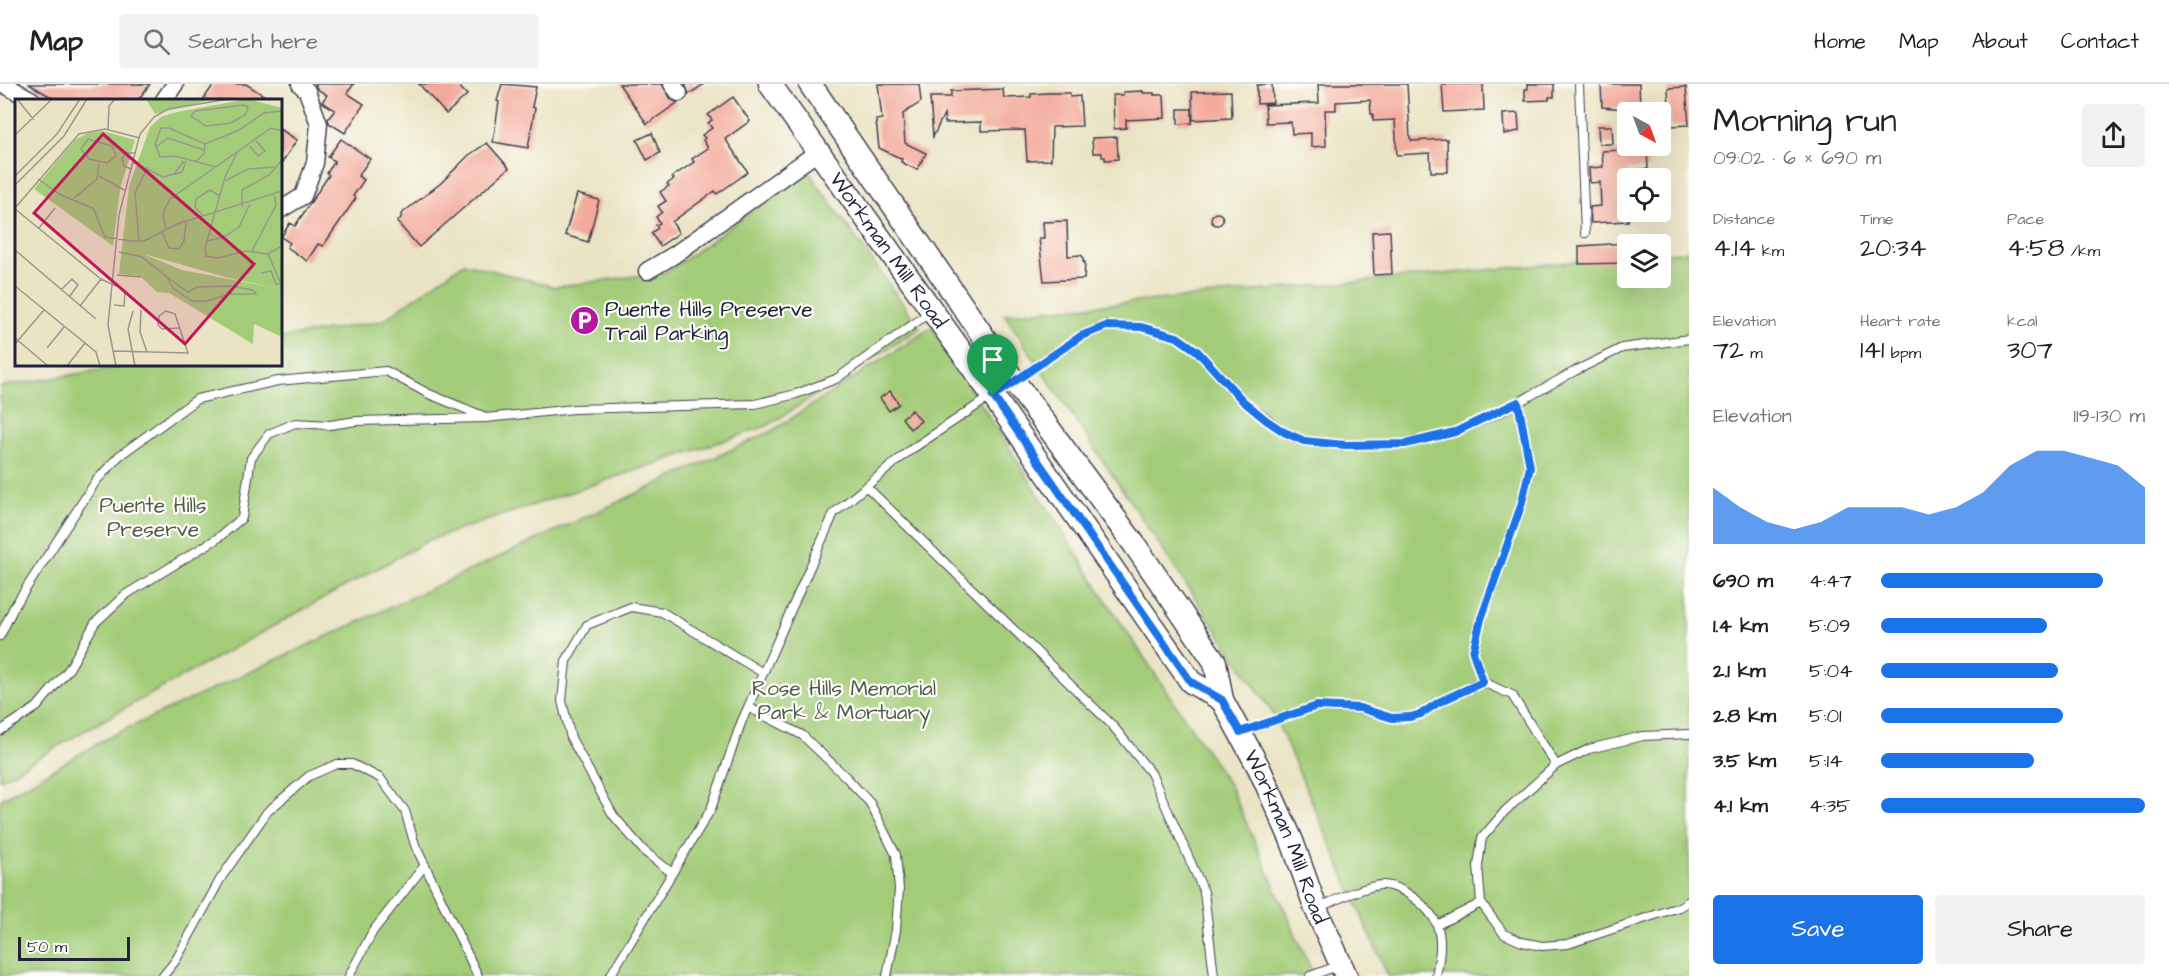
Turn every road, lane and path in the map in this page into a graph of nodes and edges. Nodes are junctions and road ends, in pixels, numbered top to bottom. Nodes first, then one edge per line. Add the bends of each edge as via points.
1 (3, 84) edge
2 (175, 84) edge
3 (300, 84) edge
4 (770, 84) edge
5 (810, 84) edge
6 (1579, 84) edge
7 (30, 99) edge
8 (165, 99) edge
9 (819, 151) junction
10 (282, 209) edge
11 (1585, 233) dead end
12 (647, 271) dead end
13 (932, 310) junction
14 (1689, 339) edge
15 (1014, 381) junction
16 (993, 396) junction
17 (1518, 402) junction
18 (486, 418) junction
19 (867, 487) junction
20 (0, 636) edge
21 (763, 673) junction
22 (1483, 682) junction
23 (1222, 700) junction
24 (748, 708) junction
25 (0, 731) edge
26 (1240, 732) junction
27 (1689, 734) edge
28 (1556, 765) junction
29 (425, 865) junction
30 (672, 873) junction
31 (1689, 901) edge
32 (1481, 903) junction
33 (1316, 909) junction
34 (1437, 925) junction
35 (1343, 970) edge
36 (163, 976) edge
37 (349, 976) edge
38 (478, 976) edge
39 (610, 976) edge
40 (887, 976) edge
41 (1214, 976) edge
42 (1310, 976) edge
43 (1436, 976) edge

1 - 7 street
2 - 8 street
3 - 10 street via 307,91 319,124 315,163 303,196
4 - 9 main road, Workman Mill Road
5 - 15 main road, Workman Mill Road
6 - 11 lane
9 - 12 street
9 - 13 main road, Workman Mill Road
13 - 16 main road, Workman Mill Road
13 - 18 lane via 837,379 755,404 574,409
14 - 17 lane via 1622,348
15 - 16 lane
15 - 17 lane via 1081,336 1106,326 1141,327 1177,337 1190,346 1243,401 1284,432 1304,441 1405,444 1455,432
15 - 23 main road, Workman Mill Road via 1215,662
16 - 19 lane via 909,451
16 - 23 main road, Workman Mill Road via 1191,682
17 - 22 lane via 1530,467 1473,652
18 - 20 lane via 386,371 278,381 197,399 119,456 96,481 14,607
18 - 25 lane via 296,423 269,435 251,458 242,518 218,538 125,596 95,623 69,669 37,707
19 - 21 lane via 834,513
19 - 41 lane via 1112,725 1152,773 1204,892
21 - 24 lane
21 - 30 lane via 662,612 631,607 587,625 566,661 562,701 571,738 614,815 644,851
22 - 26 lane via 1410,717 1392,718 1360,708 1317,706
22 - 28 lane via 1512,695
23 - 26 main road, Workman Mill Road
24 - 30 lane via 711,809
24 - 40 lane via 802,735 870,803 896,855 896,930
26 - 33 main road, Workman Mill Road via 1292,841
27 - 28 lane via 1643,736 1589,749
28 - 32 lane via 1504,811 1482,838 1478,866
29 - 36 lane via 405,811 380,778 352,764 337,764 309,776 267,812 221,878 176,960
29 - 37 lane via 373,931
29 - 38 lane
30 - 39 lane
31 - 32 lane via 1568,944 1542,946 1504,934
32 - 34 lane
33 - 34 lane via 1382,884 1399,888 1421,903
33 - 35 main road, Workman Mill Road
34 - 43 lane via 1441,952
35 - 42 lane

